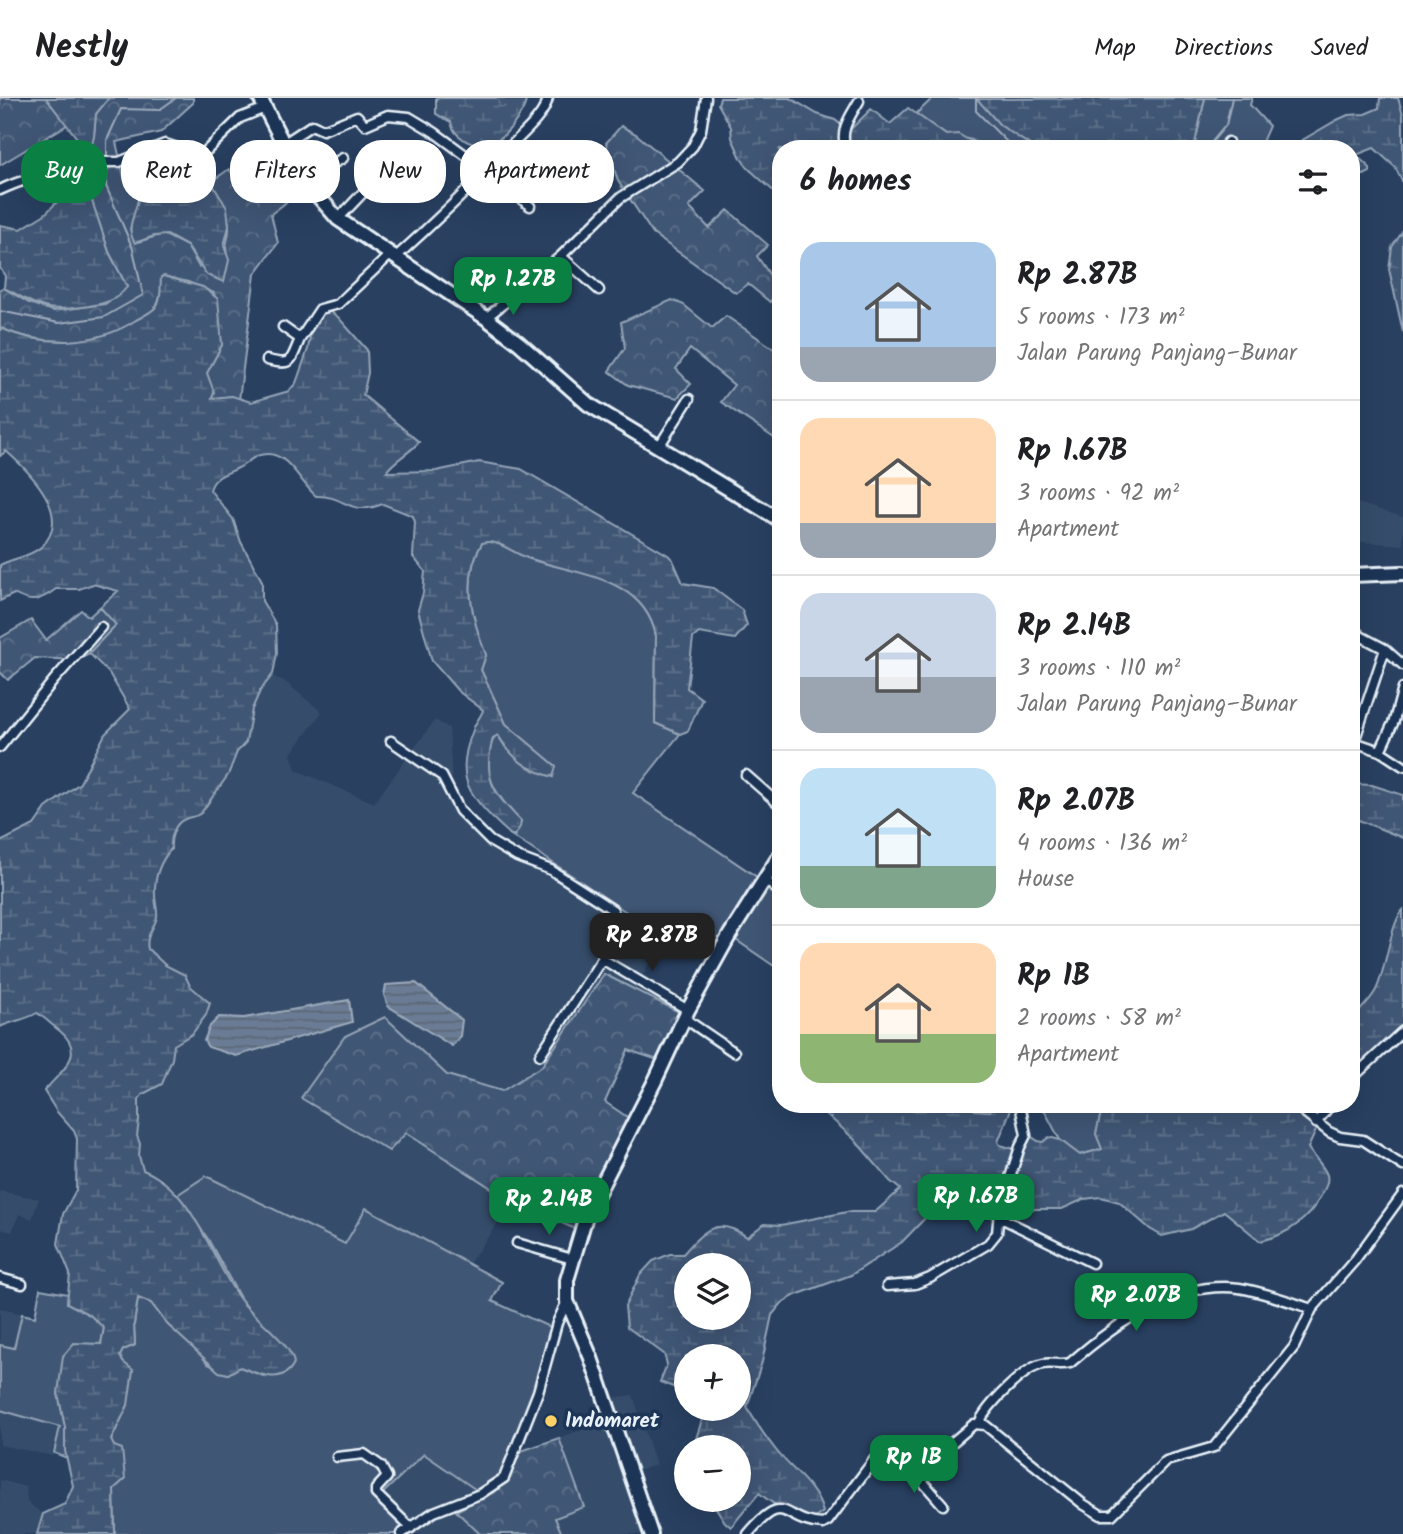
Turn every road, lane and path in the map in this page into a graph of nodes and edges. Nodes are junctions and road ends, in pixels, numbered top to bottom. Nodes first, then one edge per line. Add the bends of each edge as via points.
1 (548, 98) edge
2 (706, 98) edge
3 (858, 99) edge
4 (262, 103) edge
5 (281, 140) edge
6 (289, 140) edge
7 (516, 140) edge
8 (843, 140) edge
9 (460, 151) edge
10 (343, 158) dead end
11 (340, 160) edge
12 (0, 190) edge
13 (460, 200) edge
14 (354, 202) edge
15 (323, 203) edge
16 (526, 203) edge
17 (530, 206) dead end
18 (338, 219) junction
19 (394, 255) junction
20 (561, 256) junction
21 (599, 290) dead end
22 (486, 318) junction
23 (283, 327) dead end
24 (300, 339) junction
25 (267, 360) dead end
26 (689, 398) dead end
27 (658, 448) junction
28 (772, 515) edge
29 (1403, 573) edge
30 (1360, 575) edge
31 (102, 627) dead end
32 (1360, 636) edge
33 (1385, 649) junction
34 (1403, 665) edge
35 (1403, 688) edge
36 (1403, 710) edge
37 (1360, 719) edge
38 (1394, 721) junction
39 (391, 741) dead end
40 (1360, 745) edge
41 (0, 747) edge
42 (1380, 751) junction
43 (1403, 766) edge
44 (746, 775) dead end
45 (772, 798) edge
46 (772, 867) edge
47 (764, 879) junction
48 (772, 886) edge
49 (602, 959) junction
50 (686, 1014) junction
51 (1403, 1031) edge
52 (734, 1052) dead end
53 (540, 1055) dead end
54 (1360, 1071) edge
55 (1022, 1113) edge
56 (1304, 1113) edge
57 (1324, 1113) edge
58 (1316, 1124) junction
59 (1403, 1166) edge
60 (1403, 1194) edge
61 (999, 1217) junction
62 (517, 1243) dead end
63 (572, 1259) junction
64 (1092, 1262) dead end
65 (0, 1278) edge
66 (22, 1284) dead end
67 (887, 1286) dead end
68 (567, 1301) junction
69 (1312, 1309) junction
70 (979, 1423) junction
71 (337, 1457) dead end
72 (908, 1465) junction
73 (943, 1506) dead end
74 (411, 1528) junction
75 (401, 1534) edge
76 (651, 1534) edge
77 (747, 1534) edge

1 - 7 street
2 - 20 street via 701,130 693,146 678,162 620,198
3 - 8 street
4 - 5 main road
4 - 12 street via 204,153 190,154 165,144 114,162 90,165 78,188 42,178
6 - 9 street via 312,125 323,130 357,116 365,125 388,116 409,117
10 - 11 street
13 - 19 street
14 - 18 street
15 - 18 main road
16 - 17 street
18 - 19 main road
19 - 22 main road
19 - 24 street via 338,304 320,309
20 - 21 street
20 - 22 street
22 - 27 main road via 576,395
23 - 24 street
24 - 25 street via 289,361
26 - 27 street
27 - 28 main road
29 - 30 main road
31 - 41 street
32 - 33 street
33 - 34 street
33 - 37 street
35 - 38 street
36 - 38 street
38 - 42 street
39 - 49 street via 442,776 460,811 490,841 551,870 610,907 613,917
40 - 42 street
42 - 43 street
44 - 45 street
46 - 47 main road
47 - 48 street
47 - 50 main road
49 - 50 street
49 - 53 street
50 - 52 street
50 - 63 main road via 586,1216
51 - 54 street
55 - 61 street via 1026,1135
56 - 58 street
57 - 58 street
58 - 59 street via 1340,1137 1363,1140
60 - 69 street
61 - 64 street
61 - 67 street via 993,1239 959,1262 915,1284
62 - 63 street
63 - 68 main road
65 - 66 street
68 - 74 street via 504,1478
68 - 76 main road
69 - 70 street via 1237,1288 1172,1295 1094,1342 1070,1363 1032,1368 993,1401
69 - 70 street via 1293,1347 1214,1447 1166,1461 1109,1516 1083,1504
70 - 72 street via 927,1464
71 - 74 street via 364,1454 381,1466 387,1477 375,1492
72 - 73 street
72 - 77 street via 882,1453 824,1524 776,1510 768,1512
74 - 75 street

